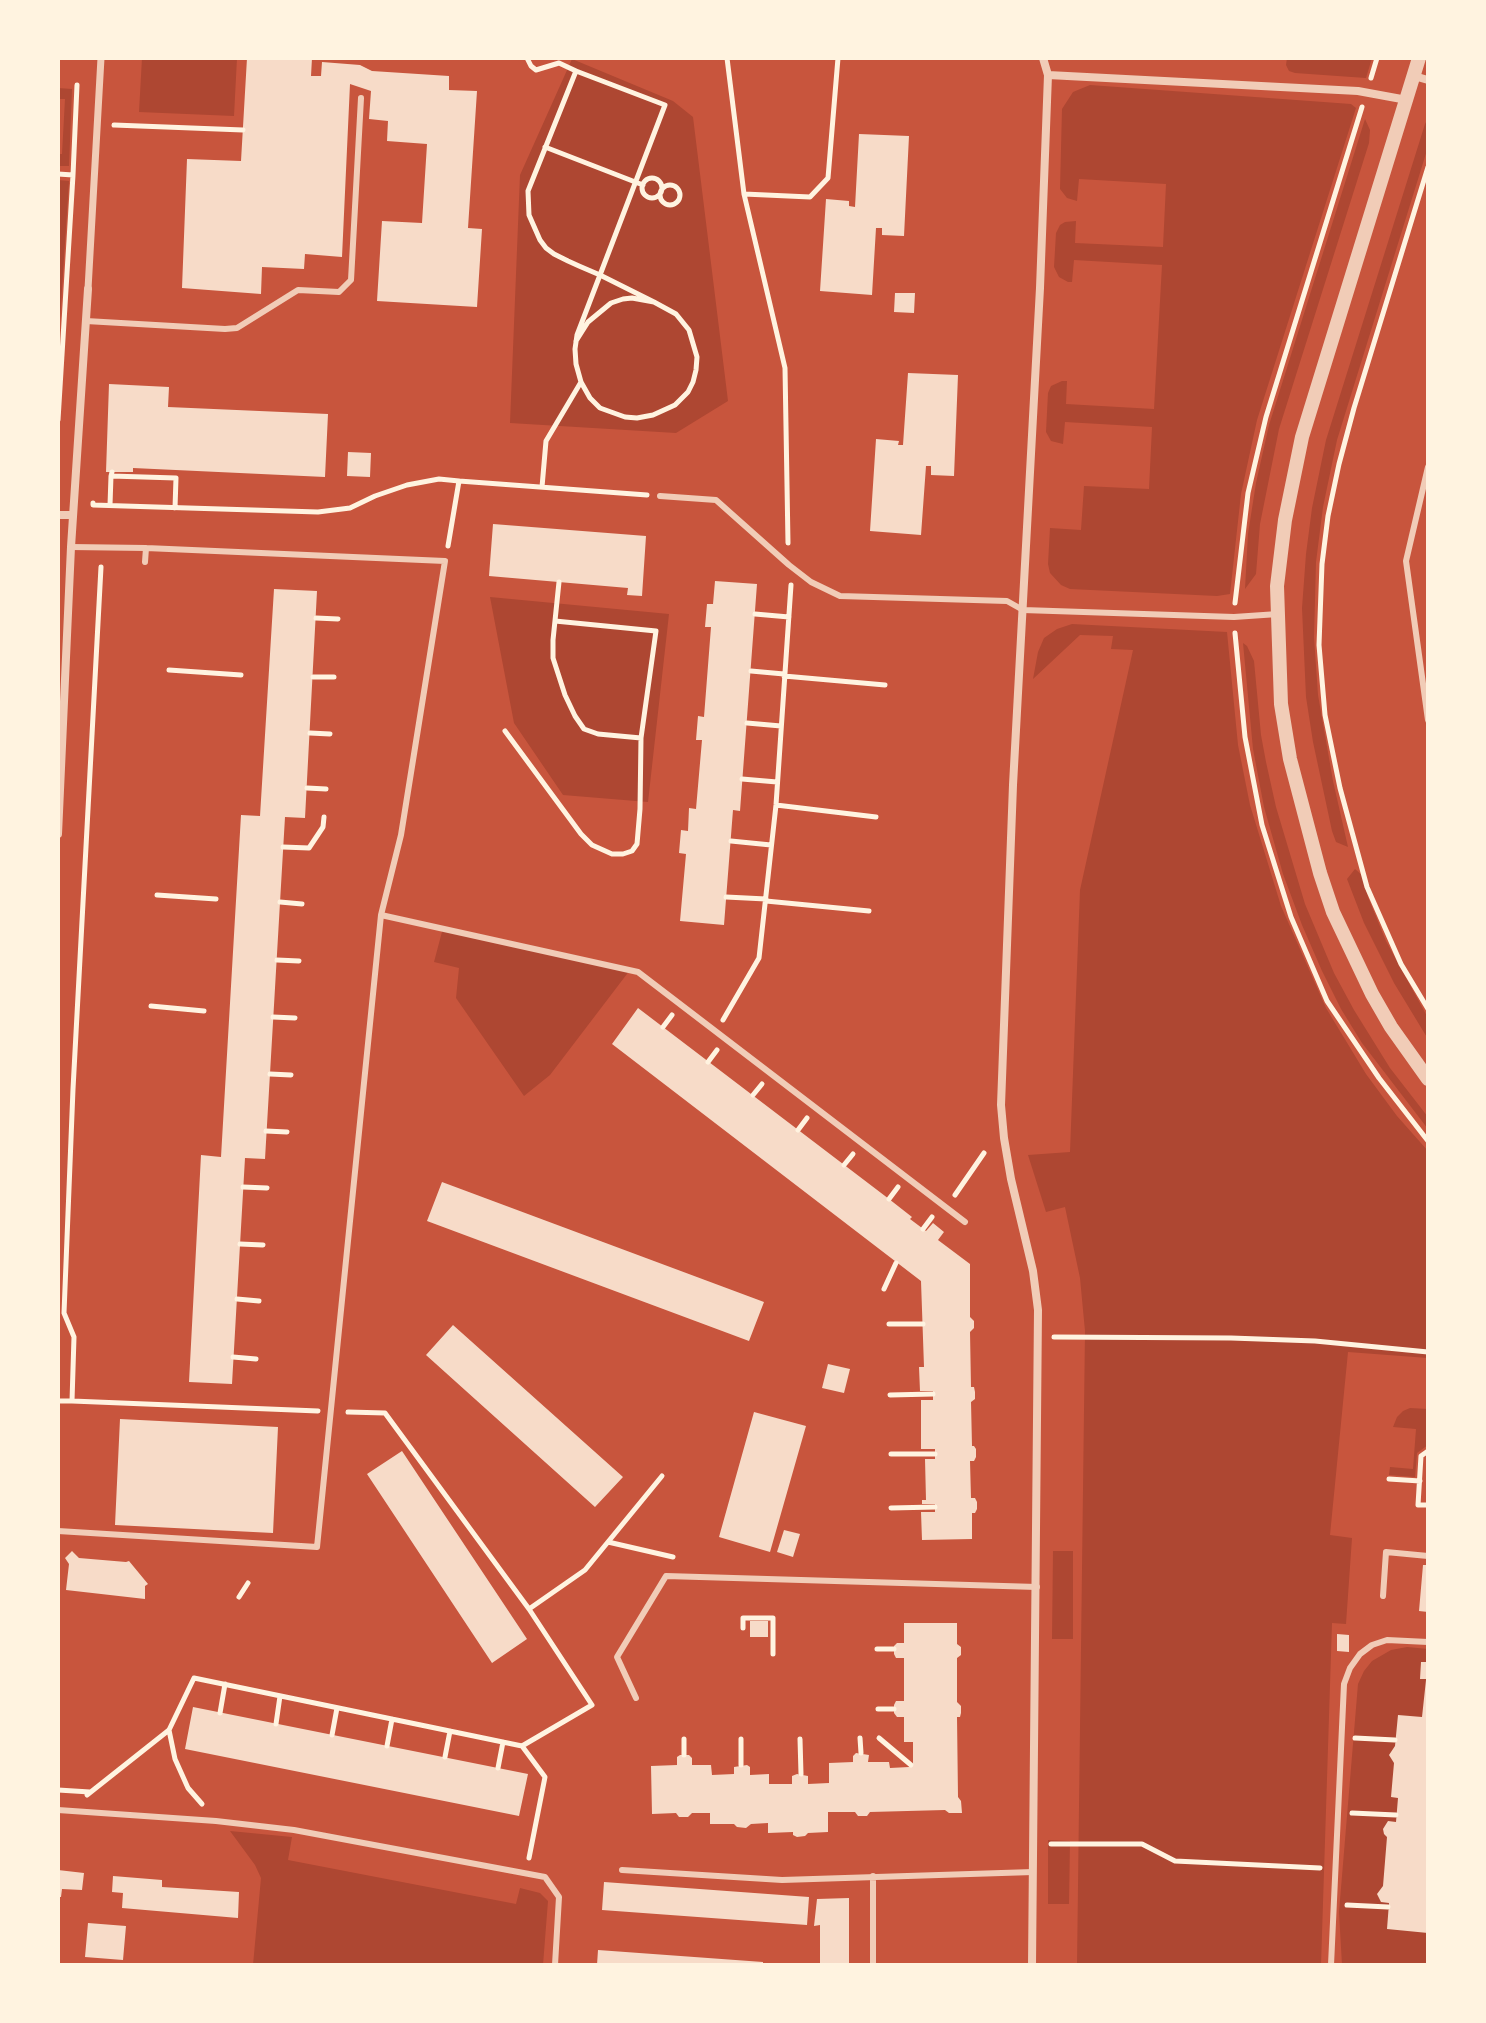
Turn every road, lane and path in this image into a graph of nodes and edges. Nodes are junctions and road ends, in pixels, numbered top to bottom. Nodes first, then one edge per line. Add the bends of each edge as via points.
1 (101, 58) edge
2 (527, 58) edge
3 (727, 58) edge
4 (838, 58) edge
5 (1043, 58) edge
6 (1419, 58) edge
7 (576, 71) junction
8 (1048, 75) junction
9 (1421, 78) edge
10 (77, 85) dead end
11 (361, 98) dead end
12 (1407, 100) junction
13 (132, 125) dead end
14 (243, 130) dead end
15 (545, 147) junction
16 (1428, 167) edge
17 (58, 174) edge
18 (73, 175) junction
19 (636, 182) junction
20 (643, 185) junction
21 (744, 194) junction
22 (600, 275) junction
23 (88, 289) joint
24 (654, 302) junction
25 (86, 321) junction
26 (576, 341) junction
27 (581, 382) junction
28 (58, 420) edge
29 (1428, 467) edge
30 (459, 481) junction
31 (542, 487) junction
32 (94, 489) dead end
33 (660, 496) joint
34 (110, 505) junction
35 (175, 508) junction
36 (58, 515) edge
37 (73, 515) junction
38 (448, 545) dead end
39 (71, 547) junction
40 (146, 548) junction
41 (145, 562) dead end
42 (789, 565) junction
43 (101, 567) dead end
44 (559, 582) dead end
45 (1023, 610) junction
46 (755, 614) dead end
47 (1278, 614) junction
48 (789, 617) junction
49 (316, 618) dead end
50 (338, 619) dead end
51 (555, 621) junction
52 (169, 670) dead end
53 (751, 671) dead end
54 (241, 675) dead end
55 (784, 675) junction
56 (313, 677) dead end
57 (334, 677) dead end
58 (885, 685) dead end
59 (1428, 720) edge
60 (747, 723) dead end
61 (781, 726) junction
62 (505, 731) dead end
63 (310, 733) dead end
64 (330, 734) dead end
65 (641, 738) junction
66 (742, 779) dead end
67 (777, 782) junction
68 (307, 788) dead end
69 (326, 789) dead end
70 (776, 805) junction
71 (324, 817) dead end
72 (876, 817) dead end
73 (58, 834) edge
74 (731, 841) dead end
75 (771, 845) junction
76 (283, 847) dead end
77 (157, 895) dead end
78 (726, 897) dead end
79 (216, 899) dead end
80 (766, 900) junction
81 (280, 902) dead end
82 (302, 904) dead end
83 (869, 911) dead end
84 (381, 915) junction
85 (277, 960) dead end
86 (299, 961) dead end
87 (151, 1006) dead end
88 (1428, 1009) edge
89 (204, 1011) dead end
90 (273, 1017) dead end
91 (295, 1018) dead end
92 (717, 1031) junction
93 (270, 1074) dead end
94 (291, 1075) dead end
95 (1428, 1079) edge
96 (266, 1131) dead end
97 (287, 1132) dead end
98 (984, 1153) dead end
99 (962, 1186) dead end
100 (243, 1187) dead end
101 (267, 1188) dead end
102 (965, 1222) dead end
103 (240, 1244) dead end
104 (263, 1245) dead end
105 (896, 1263) dead end
106 (884, 1289) dead end
107 (237, 1299) dead end
108 (259, 1301) dead end
109 (889, 1324) dead end
110 (923, 1324) dead end
111 (1038, 1337) junction
112 (1428, 1352) edge
113 (233, 1357) dead end
114 (256, 1359) dead end
115 (933, 1394) dead end
116 (890, 1395) dead end
117 (58, 1401) edge
118 (72, 1401) junction
119 (331, 1412) junction
120 (1428, 1451) edge
121 (891, 1454) dead end
122 (935, 1454) dead end
123 (662, 1476) dead end
124 (1389, 1479) dead end
125 (1420, 1481) junction
126 (1428, 1505) edge
127 (935, 1507) dead end
128 (891, 1508) dead end
129 (58, 1531) edge
130 (608, 1542) junction
131 (1428, 1556) edge
132 (680, 1559) dead end
133 (248, 1583) dead end
134 (1037, 1587) junction
135 (1383, 1596) dead end
136 (239, 1597) dead end
137 (529, 1609) junction
138 (743, 1628) dead end
139 (1428, 1642) edge
140 (877, 1649) dead end
141 (894, 1649) dead end
142 (773, 1654) dead end
143 (225, 1684) junction
144 (280, 1696) junction
145 (636, 1698) dead end
146 (337, 1708) junction
147 (878, 1709) dead end
148 (894, 1709) dead end
149 (220, 1713) dead end
150 (392, 1719) junction
151 (276, 1724) dead end
152 (169, 1730) junction
153 (450, 1731) junction
154 (332, 1735) dead end
155 (1342, 1737) junction
156 (860, 1738) dead end
157 (879, 1738) dead end
158 (684, 1739) dead end
159 (741, 1739) dead end
160 (800, 1739) dead end
161 (1395, 1740) dead end
162 (503, 1742) junction
163 (387, 1746) dead end
164 (522, 1746) junction
165 (861, 1753) dead end
166 (684, 1755) dead end
167 (445, 1757) dead end
168 (741, 1765) dead end
169 (911, 1765) dead end
170 (498, 1768) dead end
171 (801, 1774) dead end
172 (58, 1790) edge
173 (91, 1792) junction
174 (206, 1808) dead end
175 (62, 1811) edge
176 (1339, 1812) junction
177 (1396, 1815) dead end
178 (1034, 1844) junction
179 (1336, 1868) junction
180 (622, 1870) dead end
181 (1033, 1872) junction
182 (526, 1874) junction
183 (873, 1876) junction
184 (1334, 1904) junction
185 (1388, 1907) dead end
186 (555, 1965) edge
187 (873, 1965) edge
188 (1032, 1965) edge
189 (1331, 1965) edge

1 - 23 street
2 - 7 path via 536,70 559,63
3 - 21 path
4 - 21 path via 828,178 810,197
5 - 8 street
6 - 9 street
7 - 15 path
7 - 19 path via 665,105
8 - 12 street via 1358,91
8 - 45 street
9 - 12 street
10 - 18 path
11 - 25 lane via 351,280 339,292 298,290 237,328
12 - 47 street via 1302,437 1280,552
13 - 14 path
15 - 19 path
15 - 22 path via 527,197 536,232 554,254
16 - 88 path via 1339,464 1322,564 1319,645 1325,715 1367,887 1401,964
17 - 18 path
18 - 28 path
19 - 20 path
19 - 22 path
20 - 20 path via 653,178 661,182 661,192 655,198 646,196
21 - 42 path via 785,368
22 - 24 path
22 - 26 path
23 - 25 street
24 - 26 path via 632,298 611,303 588,322
24 - 27 path via 683,321 694,343 696,370 683,398 653,415 625,417 600,408
25 - 37 street
26 - 27 path
27 - 31 path via 546,441
29 - 59 lane via 1406,561
30 - 31 path
30 - 35 path via 407,485 331,511
30 - 38 path
31 - 33 path
32 - 34 path via 93,505
33 - 42 lane via 716,500
34 - 35 path
34 - 35 path via 112,474 176,478
36 - 37 street
37 - 39 street
39 - 40 lane
39 - 73 street
40 - 41 lane
40 - 84 lane via 445,561 401,835
42 - 45 lane via 840,596 1007,601
42 - 48 path
43 - 118 path via 64,1313 74,1337
44 - 51 path
45 - 47 lane
45 - 111 street via 1001,1105 1011,1179 1033,1271
46 - 48 path
47 - 95 street via 1281,704 1320,873 1372,994
48 - 55 path
49 - 50 path
51 - 65 path via 553,658 584,729
51 - 65 path via 656,631
52 - 54 path
53 - 55 path
55 - 58 path
55 - 61 path
56 - 57 path
60 - 61 path
61 - 67 path
62 - 65 path via 581,834 612,854 632,851 637,844
63 - 64 path
66 - 67 path
67 - 70 path
68 - 69 path
70 - 72 path
70 - 75 path
71 - 76 path via 309,848
74 - 75 path
75 - 80 path
77 - 79 path
78 - 80 path
80 - 83 path
80 - 92 path via 759,958
81 - 82 path
84 - 92 lane via 638,972
84 - 119 lane
85 - 86 path
87 - 89 path
90 - 91 path
92 - 102 lane
93 - 94 path
96 - 97 path
98 - 99 path
100 - 101 path
103 - 104 path
105 - 106 path
107 - 108 path
109 - 110 path
111 - 112 path via 1315,1341
111 - 134 street
113 - 114 path
115 - 116 path
117 - 118 path
118 - 119 path
119 - 129 lane via 317,1547
119 - 137 path via 385,1413
120 - 125 path via 1421,1456
121 - 122 path
123 - 130 path
124 - 125 path
125 - 126 path via 1418,1505
127 - 128 path
130 - 132 path
130 - 137 path via 585,1570
131 - 135 lane via 1386,1552
133 - 136 path
134 - 145 lane via 666,1576 617,1657
134 - 178 street
137 - 164 path via 592,1705
138 - 142 path via 743,1618 773,1618
139 - 155 lane via 1387,1640 1360,1654 1344,1684
140 - 141 path
143 - 144 path
143 - 149 path
143 - 152 path via 194,1678
144 - 146 path
144 - 151 path
146 - 150 path
146 - 154 path
147 - 148 path
150 - 153 path
150 - 163 path
152 - 173 path
152 - 174 path via 188,1788
153 - 162 path
153 - 167 path
155 - 161 path
155 - 176 lane
156 - 165 path
157 - 169 path
158 - 166 path
159 - 168 path
160 - 171 path
162 - 164 path
162 - 170 path
164 - 182 path via 545,1777
172 - 173 path
173 - 175 path
175 - 182 lane via 294,1830
176 - 177 path
176 - 179 lane
178 - 179 path via 1142,1844 1175,1861
178 - 181 street
179 - 184 lane
180 - 183 lane via 782,1880
181 - 183 lane
181 - 188 street
182 - 186 lane via 545,1877 559,1897
183 - 187 lane
184 - 185 path
184 - 189 lane

